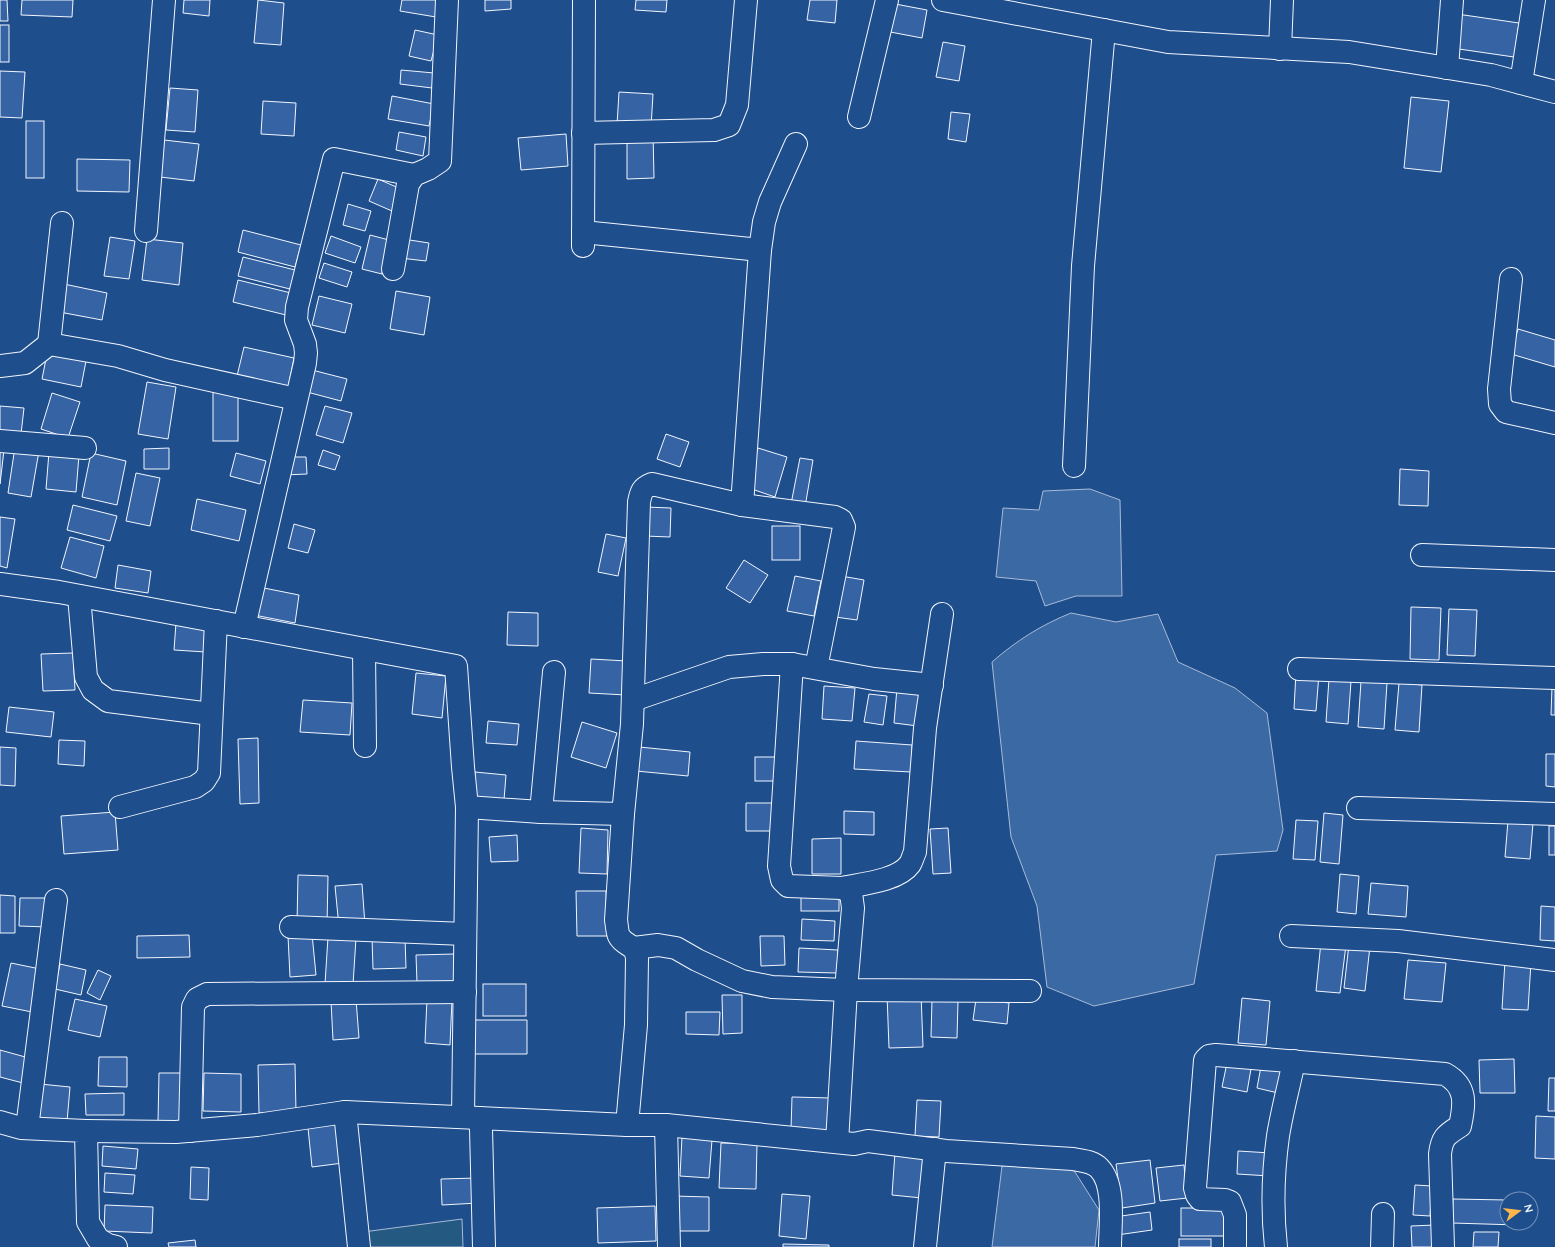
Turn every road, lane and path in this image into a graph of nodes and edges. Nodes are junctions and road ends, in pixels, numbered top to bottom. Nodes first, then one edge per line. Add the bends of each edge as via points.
1 (164, 0) edge
2 (447, 0) edge
3 (584, 0) edge
4 (746, 0) edge
5 (887, 0) edge
6 (943, 0) edge
7 (1282, 0) edge
8 (1452, 0) edge
9 (1534, 0) edge
10 (982, 4) edge
11 (1104, 30) junction
12 (1280, 49) junction
13 (1446, 68) junction
14 (1521, 83) junction
15 (1555, 92) edge
16 (859, 117) dead end
17 (583, 133) junction
18 (796, 144) dead end
19 (414, 175) junction
20 (62, 223) dead end
21 (146, 231) dead end
22 (760, 250) junction
23 (394, 269) dead end
24 (1511, 279) dead end
25 (49, 344) junction
26 (0, 366) edge
27 (296, 399) junction
28 (1555, 423) edge
29 (0, 441) edge
30 (85, 448) dead end
31 (1074, 466) dead end
32 (742, 505) junction
33 (1422, 555) dead end
34 (1555, 560) edge
35 (0, 584) edge
36 (79, 596) junction
37 (942, 614) dead end
38 (216, 621) junction
39 (244, 627) junction
40 (364, 649) junction
41 (792, 664) junction
42 (816, 668) junction
43 (1299, 669) dead end
44 (554, 672) dead end
45 (1555, 678) edge
46 (932, 685) junction
47 (633, 700) junction
48 (211, 714) junction
49 (365, 746) dead end
50 (120, 807) dead end
51 (467, 807) junction
52 (1358, 808) dead end
53 (541, 812) junction
54 (623, 814) junction
55 (1555, 814) edge
56 (842, 888) junction
57 (56, 900) dead end
58 (291, 927) dead end
59 (466, 934) junction
60 (1291, 936) dead end
61 (634, 948) junction
62 (1555, 960) edge
63 (846, 990) junction
64 (1030, 991) dead end
65 (465, 992) junction
66 (1294, 1061) junction
67 (345, 1112) junction
68 (471, 1118) junction
69 (0, 1122) edge
70 (627, 1125) junction
71 (666, 1125) junction
72 (28, 1128) junction
73 (86, 1131) junction
74 (190, 1131) junction
75 (836, 1142) junction
76 (934, 1149) junction
77 (1383, 1214) dead end
78 (116, 1247) edge
79 (359, 1247) edge
80 (484, 1247) edge
81 (669, 1247) edge
82 (925, 1247) edge
83 (1110, 1247) edge
84 (1235, 1247) edge
85 (1276, 1247) edge
86 (1382, 1247) edge
87 (1443, 1247) edge

1 - 21 street
2 - 19 street via 440,161
3 - 17 street
4 - 17 street via 737,105 729,125 714,130
5 - 16 street
6 - 10 street
7 - 12 street
8 - 13 street
9 - 14 street
10 - 11 street
11 - 12 street via 1168,42
11 - 31 street via 1083,266
12 - 13 street via 1349,52
13 - 14 street
14 - 15 street
17 - 22 street via 583,239
18 - 22 street via 770,202
19 - 23 street via 408,184
19 - 27 street via 334,160 297,308 296,320 306,352
20 - 25 street
22 - 32 street
24 - 28 street via 1498,389 1500,404 1506,412
25 - 26 street via 25,363
25 - 27 street via 118,356 165,370
27 - 39 street
29 - 30 street
32 - 42 street via 835,517 841,520 844,527
32 - 47 street via 652,484 642,490 639,502
33 - 34 street
35 - 36 street
36 - 38 street
36 - 48 street via 86,677 93,690 108,701
37 - 46 street
38 - 39 street
38 - 48 street
39 - 40 street
40 - 49 street
40 - 51 street via 456,666
41 - 42 street
41 - 47 street via 729,667
41 - 56 street via 779,866 782,880 788,886
42 - 46 street via 874,679
43 - 45 street
44 - 53 street
46 - 56 street via 925,728 915,852 910,864 888,878
47 - 54 street
48 - 50 street via 209,773 204,781 194,787
51 - 53 street
51 - 59 street
52 - 55 street
53 - 54 street
54 - 61 street via 617,924 619,936
56 - 63 street via 850,893 853,908
57 - 72 street
58 - 59 street
59 - 65 street
60 - 62 street via 1398,941
61 - 63 street via 658,945 676,948 742,981 772,987
61 - 70 street via 637,959 636,1025
63 - 64 street
63 - 75 street
65 - 68 street
65 - 74 street via 207,994 197,999 193,1007
66 - 84 street via 1216,1055 1205,1060 1195,1188 1200,1199 1230,1202 1235,1215
66 - 85 street via 1278,1136 1274,1233
66 - 87 street via 1445,1074 1454,1079 1460,1088 1464,1107 1460,1126 1446,1135 1440,1154
67 - 68 street
67 - 74 street via 257,1125
67 - 79 street
68 - 70 street
68 - 80 street
69 - 72 street
70 - 71 street
71 - 75 street
71 - 81 street
72 - 73 street
73 - 74 street
73 - 78 street via 88,1222 98,1240
75 - 76 street via 854,1144 868,1141
76 - 82 street
76 - 83 street via 1073,1159 1088,1162 1099,1168 1109,1187
77 - 86 street

